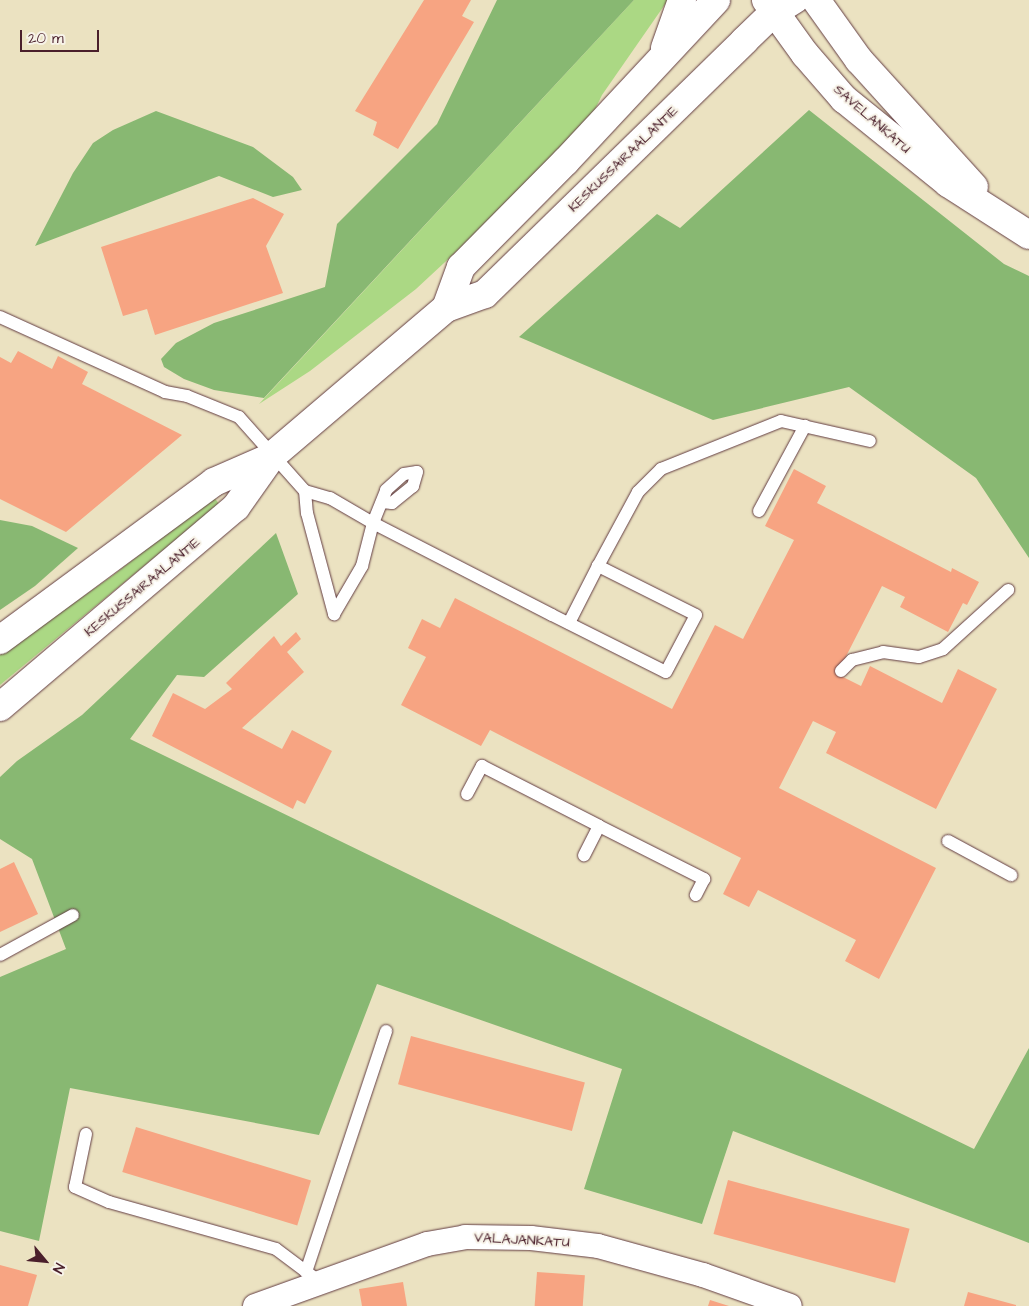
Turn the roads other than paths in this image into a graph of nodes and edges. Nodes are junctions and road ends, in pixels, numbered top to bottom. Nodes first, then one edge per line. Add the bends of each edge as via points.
1 (682, 0) edge
2 (716, 0) edge
3 (816, 0) edge
4 (778, 4) edge
5 (662, 56) junction
6 (1000, 216) junction
7 (1029, 234) edge
8 (446, 308) junction
9 (0, 317) edge
10 (805, 426) junction
11 (870, 441) dead end
12 (272, 456) junction
13 (305, 491) junction
14 (382, 502) dead end
15 (759, 511) dead end
16 (373, 523) junction
17 (598, 566) junction
18 (1008, 590) dead end
19 (569, 623) junction
20 (0, 640) edge
21 (841, 671) dead end
22 (0, 707) edge
23 (467, 794) dead end
24 (599, 826) junction
25 (948, 841) dead end
26 (584, 854) dead end
27 (1011, 875) dead end
28 (696, 895) dead end
29 (73, 915) dead end
30 (0, 956) edge
31 (386, 1032) dead end
32 (86, 1134) dead end
33 (313, 1277) junction
34 (255, 1306) edge
35 (790, 1306) edge

1 - 5 main road
2 - 5 main road, KESKUSSAIRAALANTIE
3 - 6 main road, SAVELANKATU via 860,60
4 - 6 main road, SAVELANKATU via 844,99 948,183
4 - 8 main road, KESKUSSAIRAALANTIE via 485,294
5 - 8 main road, KESKUSSAIRAALANTIE via 566,162 461,267
6 - 7 main road, SAVELANKATU
8 - 12 main road, KESKUSSAIRAALANTIE
9 - 12 lane via 165,392 187,396 239,417
10 - 11 lane
10 - 15 lane
10 - 17 lane via 781,421 662,468 638,492
12 - 13 lane
12 - 20 main road, KESKUSSAIRAALANTIE via 214,482
12 - 22 main road, KESKUSSAIRAALANTIE via 236,507
13 - 16 lane via 330,498
13 - 16 lane via 307,513 334,614 362,566
14 - 16 lane
16 - 19 lane
17 - 19 lane
17 - 19 lane via 696,615 666,672
18 - 21 lane via 943,649 919,657 883,652 852,660
23 - 24 lane via 482,766
24 - 26 lane
24 - 28 lane via 704,879
25 - 27 lane
29 - 30 lane
31 - 33 lane
32 - 33 lane via 75,1188 109,1202 276,1249
33 - 34 street, VALAJANKATU
33 - 35 street, VALAJANKATU via 427,1244 465,1237 531,1238 598,1246 703,1275

